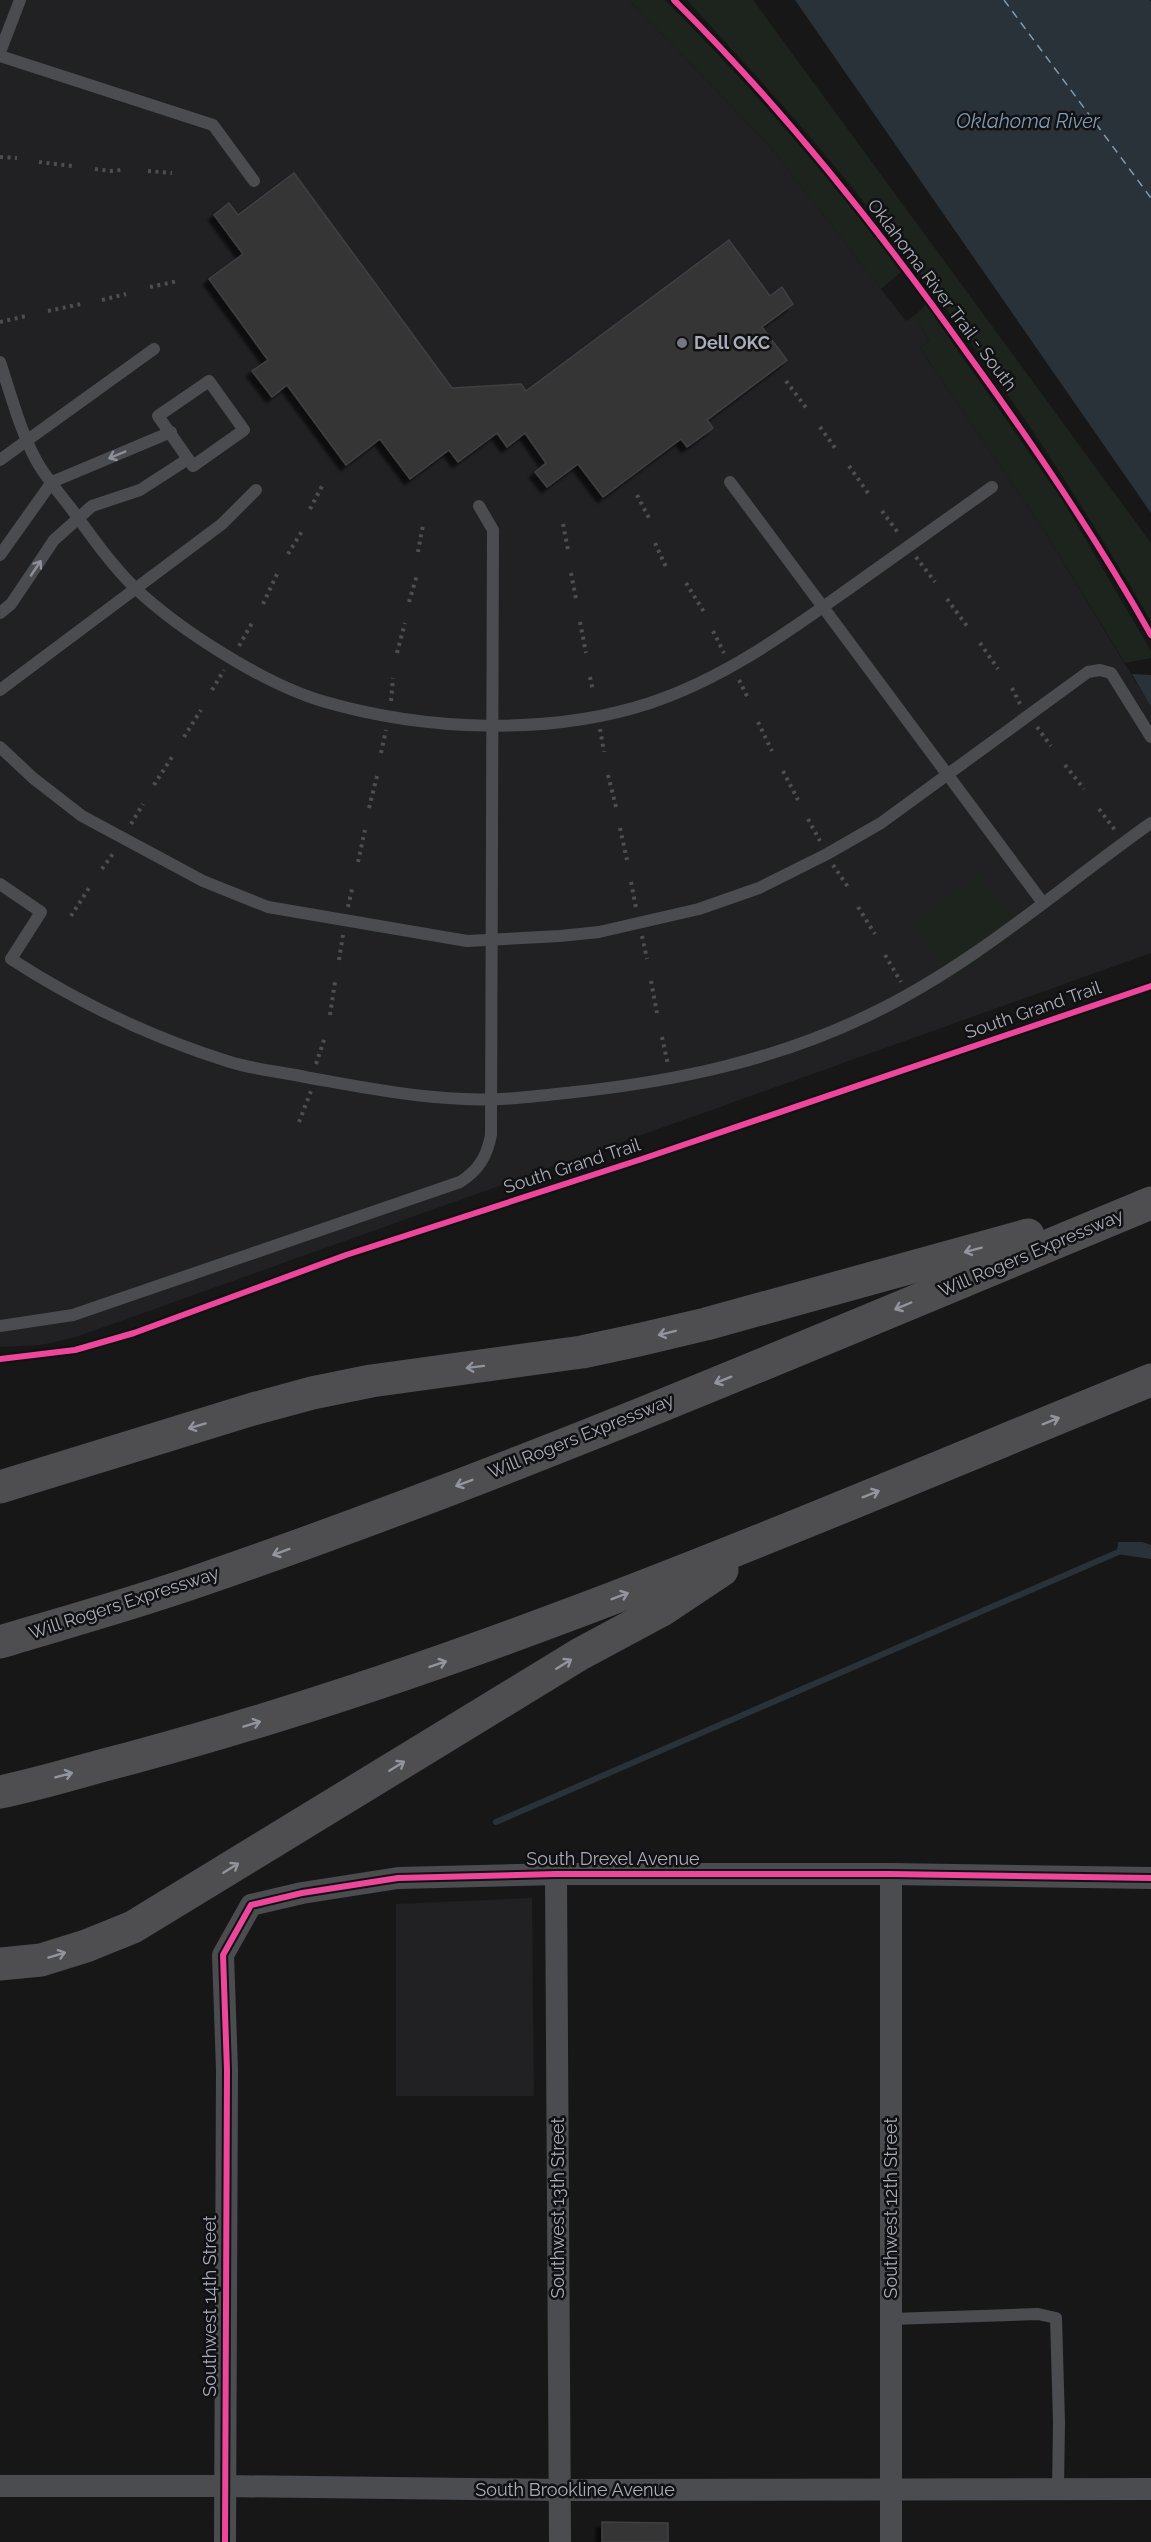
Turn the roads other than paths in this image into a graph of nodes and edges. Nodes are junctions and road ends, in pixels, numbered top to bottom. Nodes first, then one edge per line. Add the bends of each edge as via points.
1 (20, 0) edge
2 (0, 54) edge
3 (254, 181) dead end
4 (154, 349) dead end
5 (0, 362) edge
6 (171, 432) junction
7 (27, 441) junction
8 (188, 459) junction
9 (0, 460) edge
10 (52, 482) junction
11 (730, 482) dead end
12 (992, 487) dead end
13 (256, 490) dead end
14 (479, 506) dead end
15 (78, 518) junction
16 (0, 555) edge
17 (136, 589) junction
18 (823, 607) junction
19 (0, 613) edge
20 (0, 690) edge
21 (492, 726) junction
22 (1151, 737) edge
23 (0, 747) edge
24 (947, 774) junction
25 (1151, 823) edge
26 (0, 884) edge
27 (1043, 903) junction
28 (492, 939) junction
29 (491, 1099) junction
30 (1151, 1202) edge
31 (0, 1326) edge
32 (1151, 1380) edge
33 (0, 1487) edge
34 (786, 1528) junction
35 (0, 1642) edge
36 (4, 1791) edge
37 (556, 1874) junction
38 (891, 1874) junction
39 (1151, 1878) edge
40 (0, 1964) edge
41 (227, 2070) joint
42 (891, 2319) junction
43 (0, 2486) edge
44 (224, 2486) junction
45 (1151, 2489) edge
46 (561, 2490) junction
47 (1058, 2490) junction
48 (891, 2491) junction
49 (225, 2542) edge
50 (560, 2542) edge
51 (891, 2542) edge

1 - 2 lane
2 - 3 lane via 213,125
4 - 7 lane
5 - 7 lane
6 - 8 lane
6 - 8 lane via 158,416 209,381 244,430 193,466
6 -> 10 lane
7 - 9 lane
7 - 10 lane
8 - 15 lane via 140,490 92,506
10 - 15 lane
10 - 16 lane
11 - 18 lane
12 - 18 lane
13 - 17 lane via 222,524
14 - 21 lane via 493,530
15 - 17 lane
19 -> 15 lane via 11,604 54,540
17 - 20 lane
17 - 21 lane via 173,619 272,682 322,701 389,716
18 - 21 lane via 732,666 649,703 555,724
18 - 24 lane
21 - 28 lane
22 - 24 lane via 1111,674 1100,670 1088,672
23 - 28 lane via 82,816 203,881 268,907 467,940
24 - 27 lane
24 - 28 lane via 881,823 759,888 699,909 599,932
25 - 27 lane
26 - 29 lane via 41,912 11,959 85,1002 147,1031 232,1062 377,1091
27 - 29 lane via 942,976 869,1016 759,1058 671,1080
28 - 29 lane
29 - 31 lane via 489,1145 474,1173 460,1182 73,1315
30 -> 33 highway via 638,1340 549,1358 371,1381 312,1393
30 -> 35 highway, Will Rogers Expressway via 788,1353 368,1520 198,1581
34 -> 32 highway
36 -> 34 highway via 217,1735 366,1688 531,1631
40 -> 34 highway via 41,1960 133,1927 580,1654 662,1610
37 - 38 street, South Drexel Avenue
37 - 41 street, South Drexel Avenue via 398,1878 251,1905 223,1955
37 - 46 street, Southwest 13th Street
38 - 39 street, South Drexel Avenue
38 - 42 street, Southwest 12th Street
41 - 44 street, Southwest 14th Street
42 - 47 lane via 1038,2314 1056,2318
42 - 48 street, Southwest 12th Street
43 - 44 street, South Brookline Avenue
44 - 46 street, South Brookline Avenue
44 - 49 street, Southwest 14th Street
45 - 47 street, South Brookline Avenue
46 - 48 street, South Brookline Avenue
46 - 50 street, Southwest 13th Street
47 - 48 street, South Brookline Avenue
48 - 51 street, Southwest 12th Street

